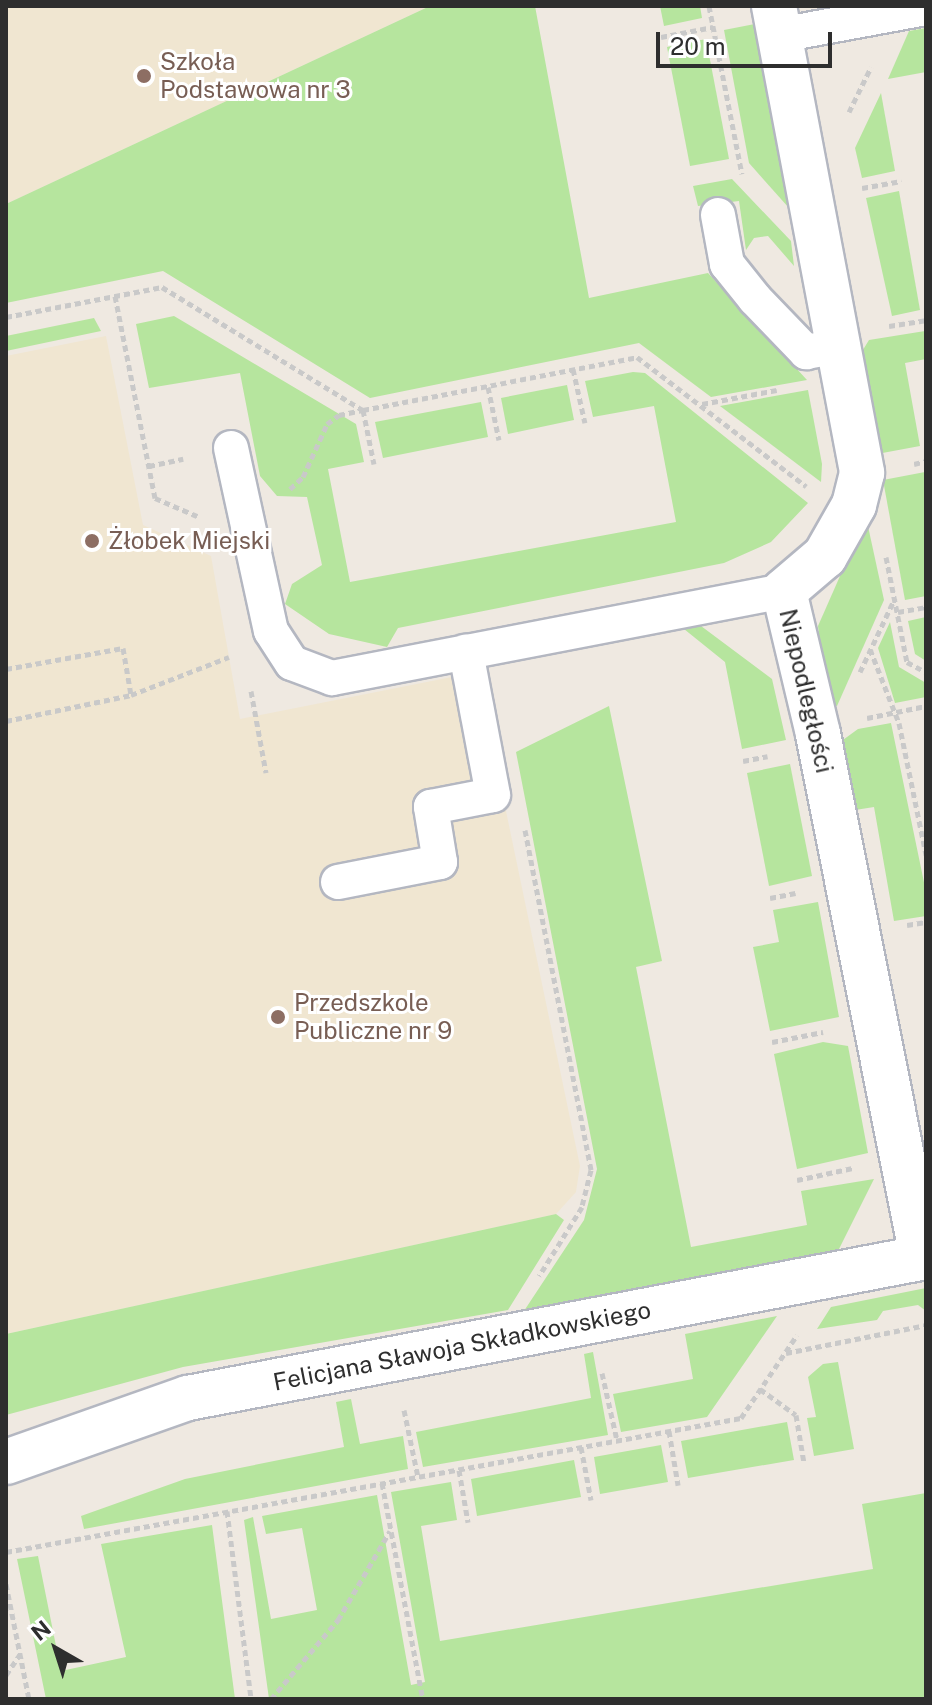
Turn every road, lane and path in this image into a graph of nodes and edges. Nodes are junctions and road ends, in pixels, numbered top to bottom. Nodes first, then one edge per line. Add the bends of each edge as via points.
1 (926, 8) edge
2 (777, 20) edge
3 (713, 27) dead end
4 (661, 37) dead end
5 (901, 181) dead end
6 (859, 188) dead end
7 (718, 215) dead end
8 (115, 296) junction
9 (6, 317) edge
10 (926, 320) edge
11 (886, 327) dead end
12 (839, 346) junction
13 (573, 369) junction
14 (488, 387) junction
15 (363, 410) junction
16 (585, 423) dead end
17 (499, 440) dead end
18 (231, 448) dead end
19 (374, 464) dead end
20 (854, 505) junction
21 (244, 506) junction
22 (208, 521) dead end
23 (784, 591) junction
24 (895, 597) dead end
25 (926, 607) edge
26 (870, 649) junction
27 (466, 652) junction
28 (230, 656) dead end
29 (6, 669) edge
30 (926, 672) edge
31 (858, 675) dead end
32 (251, 687) dead end
33 (131, 695) junction
34 (926, 706) edge
35 (894, 711) junction
36 (6, 721) edge
37 (266, 773) dead end
38 (522, 819) dead end
39 (926, 855) edge
40 (338, 882) dead end
41 (836, 1029) dead end
42 (772, 1042) dead end
43 (864, 1166) dead end
44 (797, 1180) dead end
45 (924, 1257) edge
46 (838, 1273) junction
47 (926, 1325) edge
48 (508, 1337) junction
49 (785, 1353) junction
50 (599, 1358) dead end
51 (760, 1389) junction
52 (401, 1395) dead end
53 (669, 1431) junction
54 (617, 1440) junction
55 (581, 1447) junction
56 (6, 1462) edge
57 (804, 1463) dead end
58 (459, 1470) junction
59 (418, 1477) junction
60 (382, 1483) junction
61 (678, 1485) dead end
62 (591, 1500) dead end
63 (227, 1511) junction
64 (468, 1522) dead end
65 (390, 1531) junction
66 (6, 1552) edge
67 (6, 1584) edge
68 (20, 1653) junction
69 (6, 1675) edge
70 (29, 1699) edge
71 (251, 1699) edge
72 (271, 1699) edge
73 (423, 1699) edge

1 - 2 lane
2 - 12 street, Niepodległości
3 - 4 path
5 - 6 path
7 - 12 lane via 727,264 755,299 806,352
8 - 9 path
8 - 15 path via 162,287
8 - 22 path via 155,498
10 - 11 path
12 - 20 street, Niepodległości via 862,473
13 - 14 path
13 - 16 path
13 - 20 path via 637,357 646,361 826,502
14 - 15 path
14 - 17 path
15 - 19 path
15 - 21 path via 327,424 295,485 279,497
18 - 21 lane
20 - 23 street, Niepodległości via 825,556
21 - 27 lane via 271,631 292,663 332,678
23 - 27 lane
23 - 45 street, Niepodległości
24 - 26 path
25 - 30 path via 898,612 907,662
26 - 31 path
26 - 35 path
27 - 40 lane via 493,795 431,807 440,862
28 - 33 path
29 - 33 path via 123,648
32 - 37 path
33 - 36 path
34 - 35 path
35 - 39 path
38 - 48 path via 591,1170 582,1207 515,1315
41 - 42 path
43 - 44 path
45 - 46 street, Felicjana Sławoja Składkowskiego
46 - 48 street, Felicjana Sławoja Składkowskiego
46 - 49 path
47 - 49 path
48 - 56 street, Felicjana Sławoja Składkowskiego via 188,1398
49 - 51 path
50 - 54 path
51 - 53 path via 741,1418
51 - 57 path via 796,1415
52 - 59 path
53 - 54 path
53 - 61 path
54 - 55 path
55 - 58 path
55 - 62 path
58 - 59 path
58 - 64 path
59 - 60 path
60 - 63 path
60 - 65 path
63 - 66 path
63 - 71 path
65 - 72 path via 338,1620
65 - 73 path
67 - 68 path
68 - 69 path
68 - 70 path

